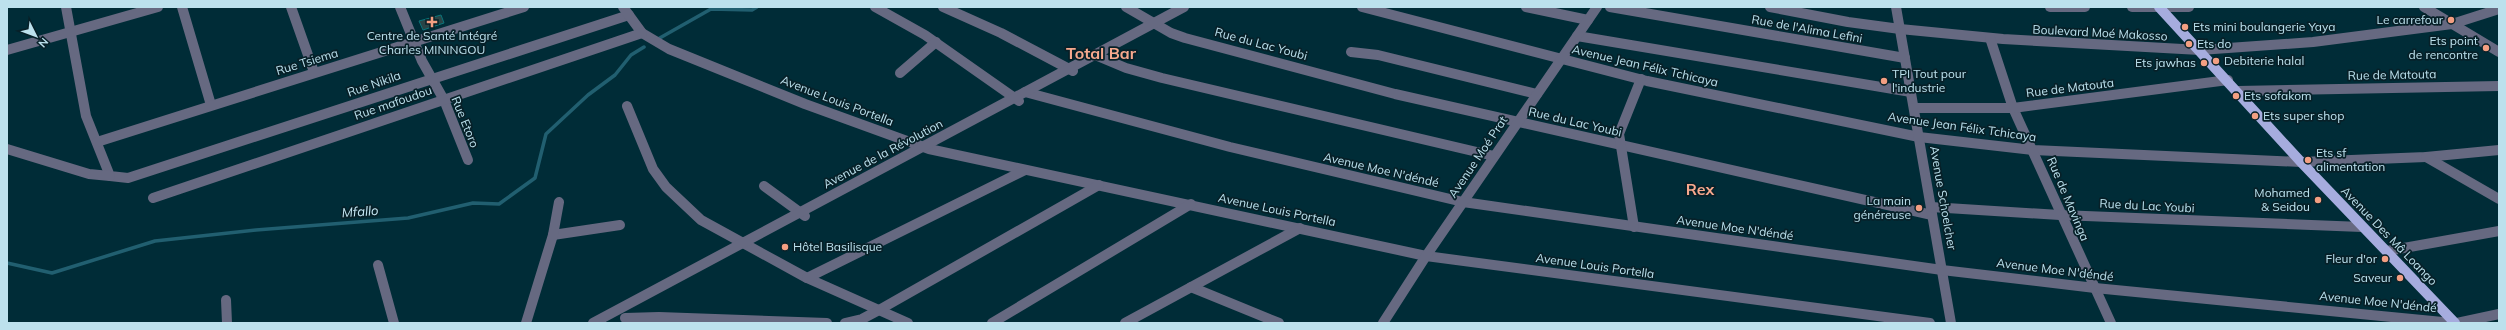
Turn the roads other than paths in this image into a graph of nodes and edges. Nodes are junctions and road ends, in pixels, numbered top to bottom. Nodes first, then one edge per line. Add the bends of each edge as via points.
1 (66, 7) edge
2 (158, 7) edge
3 (182, 7) edge
4 (291, 7) edge
5 (400, 7) edge
6 (524, 7) edge
7 (875, 7) edge
8 (943, 7) edge
9 (1126, 7) edge
10 (1184, 7) edge
11 (1194, 7) edge
12 (1362, 7) edge
13 (1526, 7) edge
14 (1597, 7) edge
15 (1610, 7) edge
16 (1770, 7) edge
17 (1896, 7) edge
18 (2050, 7) edge
19 (2085, 7) edge
20 (2132, 7) edge
21 (2160, 7) edge
22 (2189, 7) edge
23 (2424, 7) edge
24 (2499, 9) edge
25 (626, 11) edge
26 (1588, 20) junction
27 (1156, 24) junction
28 (2452, 24) junction
29 (1900, 29) junction
30 (71, 32) junction
31 (642, 33) junction
32 (1577, 36) junction
33 (1990, 38) junction
34 (415, 42) junction
35 (936, 42) junction
36 (7, 50) edge
37 (2200, 50) junction
38 (1351, 52) dead end
39 (2499, 52) edge
40 (1098, 56) junction
41 (1905, 58) junction
42 (1561, 59) junction
43 (1071, 70) junction
44 (314, 72) junction
45 (900, 73) dead end
46 (431, 79) junction
47 (1641, 79) junction
48 (2228, 80) junction
49 (2499, 86) edge
50 (2238, 91) junction
51 (1911, 92) junction
52 (1537, 94) junction
53 (1022, 96) junction
54 (444, 100) junction
55 (212, 105) junction
56 (627, 106) dead end
57 (1914, 108) junction
58 (2013, 108) junction
59 (1518, 122) junction
60 (1919, 137) junction
61 (97, 142) junction
62 (1621, 146) junction
63 (926, 148) junction
64 (7, 149) edge
65 (2033, 150) junction
66 (2499, 150) edge
67 (1494, 156) junction
68 (2426, 157) junction
69 (468, 160) dead end
70 (2301, 162) junction
71 (1025, 170) junction
72 (110, 176) junction
73 (1099, 185) junction
74 (764, 186) dead end
75 (153, 198) dead end
76 (2499, 199) edge
77 (558, 202) dead end
78 (1463, 202) junction
79 (1191, 204) junction
80 (1932, 211) junction
81 (803, 214) junction
82 (2060, 215) junction
83 (620, 226) dead end
84 (1634, 227) junction
85 (2362, 227) junction
86 (1300, 228) junction
87 (2499, 231) edge
88 (553, 234) junction
89 (745, 245) junction
90 (2387, 251) junction
91 (1426, 256) junction
92 (378, 265) dead end
93 (1942, 270) junction
94 (807, 278) junction
95 (1190, 287) junction
96 (2095, 288) junction
97 (226, 300) dead end
98 (879, 310) junction
99 (2499, 314) edge
100 (624, 315) edge
101 (227, 323) edge
102 (394, 323) edge
103 (526, 323) edge
104 (593, 323) edge
105 (603, 323) edge
106 (827, 323) edge
107 (844, 323) edge
108 (908, 323) edge
109 (992, 323) edge
110 (1125, 323) edge
111 (1279, 323) edge
112 (1383, 323) edge
113 (1930, 323) edge
114 (1951, 323) edge
115 (2111, 323) edge
116 (2455, 323) edge

1 - 30 street
2 - 30 street
3 - 55 street
4 - 44 street
5 - 34 street, Rue Etoro
6 - 34 street, Rue Tsiema
7 - 35 street, Avenue Moe N'déndé
8 - 43 street via 1001,33
9 - 27 street, Rue du Lac Youbi
10 - 27 street, Avenue de la Révolution
11 - 27 street, Avenue de la Révolution
12 - 42 street, Avenue Jean Félix Tchicaya
13 - 26 street
14 - 26 street, Avenue Moé Prat
15 - 41 street, Rue de l'Alima Lefini
16 - 29 street, Boulevard Moé Makosso
17 - 29 street, Avenue Schoelcher
18 - 19 street
20 - 21 street
21 - 22 street
21 - 37 main road, Avenue Des Mâ Loango
23 - 28 street
24 - 28 street, Boulevard Moé Makosso
25 - 31 street
25 - 46 street, Rue Nikila
26 - 32 street, Avenue Moé Prat
27 - 40 street, Avenue de la Révolution
27 - 59 street, Rue du Lac Youbi via 1185,38 1395,94
28 - 37 street, Boulevard Moé Makosso via 2313,42
28 - 39 street
29 - 33 street, Boulevard Moé Makosso
29 - 41 street, Avenue Schoelcher
30 - 36 street
30 - 61 street via 86,116
31 - 54 street, Rue mafoudou
31 - 63 street, Avenue Louis Portella via 669,49 805,104
32 - 42 street, Avenue Moé Prat
32 - 51 street
33 - 37 street, Boulevard Moé Makosso
33 - 58 street, Rue de Mavinga
34 - 44 street, Rue Tsiema
34 - 46 street, Rue Etoro
35 - 45 street
35 - 53 street, Avenue Moe N'déndé
37 - 48 main road, Avenue Des Mâ Loango
38 - 52 street via 1391,58
40 - 43 street, Avenue de la Révolution
40 - 67 street via 1130,68 1177,80
41 - 51 street, Avenue Schoelcher
42 - 47 street, Avenue Jean Félix Tchicaya
42 - 52 street, Avenue Moé Prat
43 - 53 street, Avenue de la Révolution
44 - 55 street, Rue Tsiema
46 - 54 street, Rue Etoro
46 - 72 street, Rue Nikila via 148,173 128,178
47 - 60 street, Avenue Jean Félix Tchicaya
47 - 62 street via 1619,134
48 - 50 main road, Avenue Des Mâ Loango
48 - 58 street, Rue de Matouta
49 - 50 street, Rue de Matouta
50 - 70 main road, Avenue Des Mâ Loango
51 - 57 street, Avenue Schoelcher
52 - 59 street, Avenue Moé Prat
53 - 63 street, Avenue de la Révolution
53 - 78 street, Avenue Moe N'déndé
54 - 69 street, Rue Etoro
54 - 75 street, Rue mafoudou
55 - 61 street, Rue Tsiema
56 - 89 street via 653,169 666,187 701,220
57 - 58 street, Rue de Matouta
57 - 60 street, Avenue Schoelcher
58 - 65 street, Rue de Mavinga
59 - 62 street, Rue du Lac Youbi
59 - 67 street, Avenue Moé Prat
60 - 65 street, Avenue Jean Félix Tchicaya
60 - 80 street, Avenue Schoelcher
61 - 72 street
62 - 80 street, Rue du Lac Youbi
62 - 84 street
63 - 71 street, Avenue Louis Portella
63 - 81 street, Avenue de la Révolution
64 - 72 street via 89,174
65 - 70 street, Avenue Jean Félix Tchicaya
65 - 82 street, Rue de Mavinga
66 - 68 street, Avenue Jean Félix Tchicaya
67 - 78 street, Avenue Moé Prat
68 - 70 street, Avenue Jean Félix Tchicaya
68 - 76 street
70 - 85 main road, Avenue Des Mâ Loango
71 - 73 street, Avenue Louis Portella
71 - 94 street
73 - 79 street, Avenue Louis Portella
73 - 98 street
74 - 81 street
77 - 88 street
78 - 84 street, Avenue Moe N'déndé
78 - 91 street, Avenue Moé Prat
79 - 86 street, Avenue Louis Portella
79 - 109 street
80 - 82 street, Rue du Lac Youbi
80 - 93 street, Avenue Schoelcher
81 - 89 street, Avenue de la Révolution
82 - 85 street, Rue du Lac Youbi
82 - 96 street, Rue de Mavinga
83 - 88 street
84 - 93 street, Avenue Moe N'déndé
85 - 90 main road, Avenue Des Mâ Loango
86 - 91 street, Avenue Louis Portella
86 - 95 street
87 - 90 street
88 - 103 street
89 - 94 street
89 - 100 street, Avenue de la Révolution
90 - 116 main road, Avenue Des Mâ Loango
91 - 112 street, Avenue Moé Prat
91 - 113 street, Avenue Louis Portella
92 - 102 street
93 - 96 street, Avenue Moe N'déndé
93 - 114 street, Avenue Schoelcher
94 - 98 street
95 - 110 street
95 - 111 street
96 - 115 street, Rue de Mavinga
96 - 116 street, Avenue Moe N'déndé
97 - 101 street
98 - 107 street via 862,319
98 - 108 street
99 - 116 street, Avenue Moe N'déndé
100 - 104 street, Avenue de la Révolution
100 - 105 street, Avenue de la Révolution
100 - 106 street

